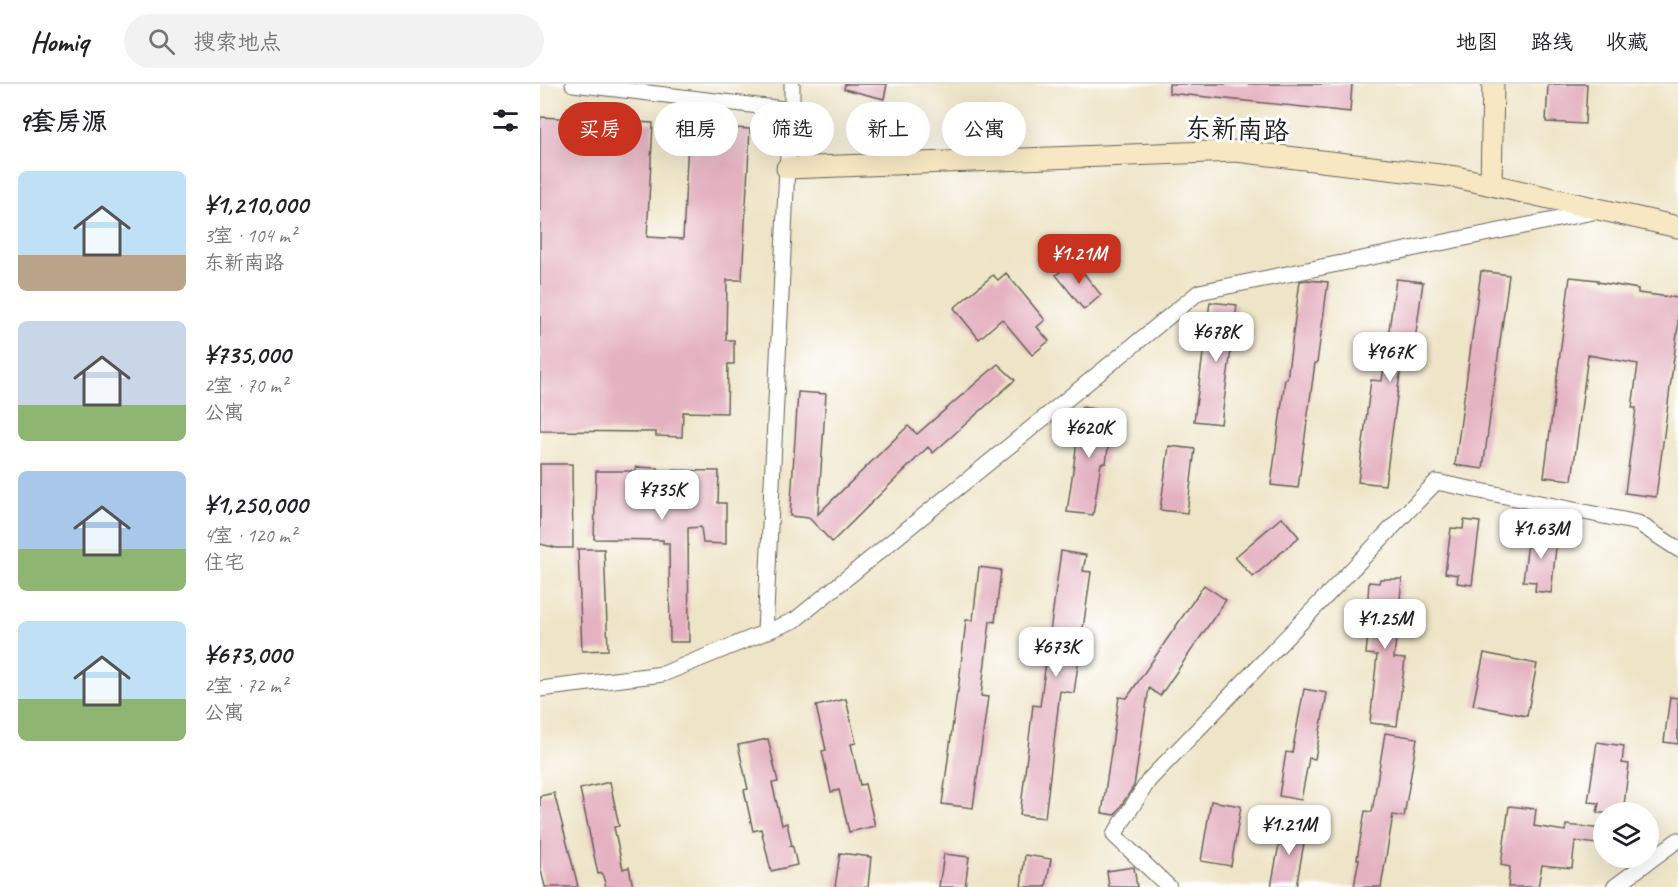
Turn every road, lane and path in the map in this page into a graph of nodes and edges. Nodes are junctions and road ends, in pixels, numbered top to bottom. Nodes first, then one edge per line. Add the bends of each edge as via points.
1 (573, 84) edge
2 (792, 84) edge
3 (1493, 84) edge
4 (792, 102) edge
5 (750, 105) edge
6 (788, 156) edge
7 (787, 168) junction
8 (1491, 185) junction
9 (1603, 210) junction
10 (1678, 227) edge
11 (1678, 549) edge
12 (765, 632) junction
13 (540, 689) edge
14 (1678, 840) edge
15 (1169, 887) edge
16 (1614, 887) edge

1 - 5 street
2 - 4 street
3 - 8 main road
6 - 7 street
7 - 8 main road, 东新南路 via 1236,151 1456,177
7 - 12 street
8 - 9 main road, 东新南路
9 - 10 main road, 东新南路
9 - 12 street via 1199,292 795,620
11 - 15 street via 1638,523 1436,482 1149,780 1114,835
12 - 13 street via 663,674
14 - 16 street

